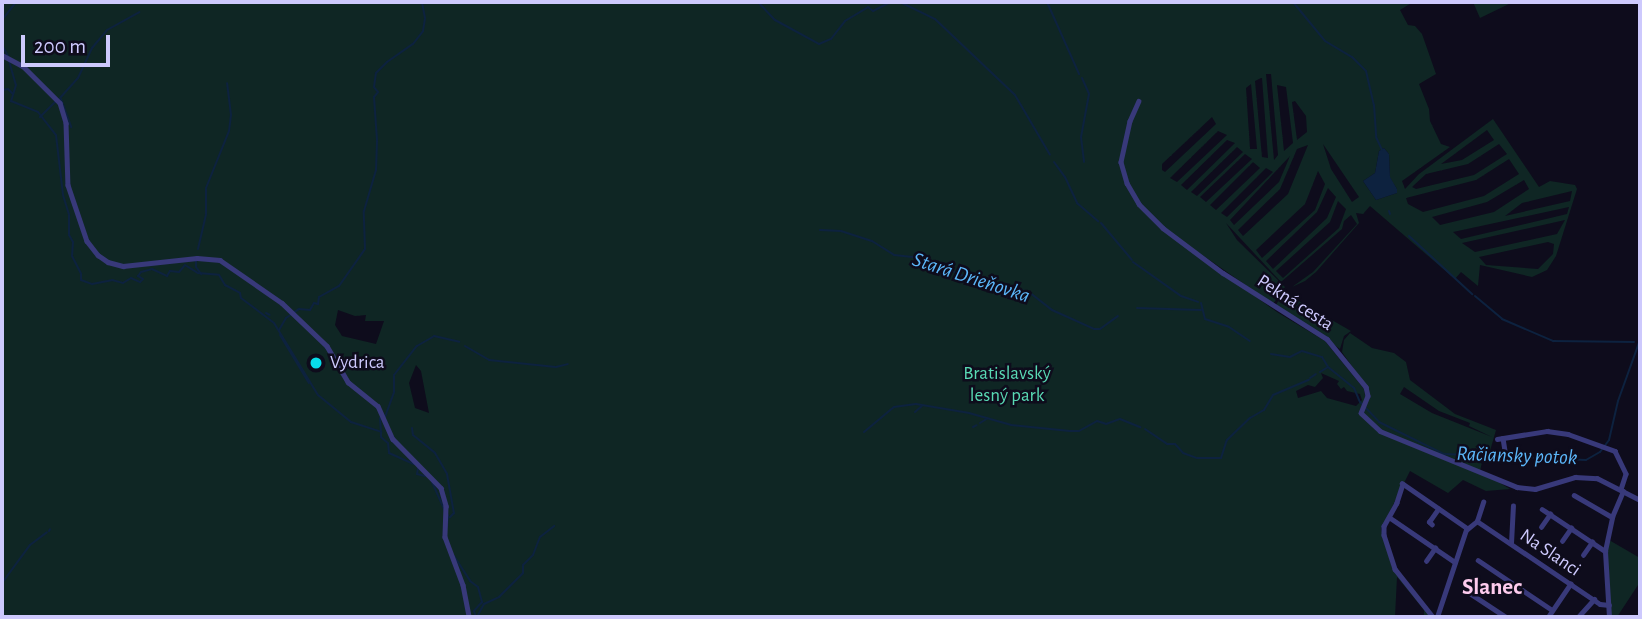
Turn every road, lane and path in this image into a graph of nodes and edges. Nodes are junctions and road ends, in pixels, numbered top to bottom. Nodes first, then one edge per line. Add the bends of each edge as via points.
1 (2, 55) edge
2 (1139, 101) dead end
3 (1505, 451) dead end
4 (1624, 491) junction
5 (1574, 495) dead end
6 (1640, 500) edge
7 (1483, 502) dead end
8 (1513, 506) dead end
9 (1438, 508) junction
10 (1542, 509) dead end
11 (1550, 514) junction
12 (1389, 517) junction
13 (1612, 517) junction
14 (1477, 520) junction
15 (1432, 525) dead end
16 (1541, 527) dead end
17 (1467, 528) junction
18 (1571, 528) junction
19 (1562, 541) dead end
20 (1592, 542) junction
21 (1511, 543) junction
22 (1435, 548) junction
23 (1605, 551) junction
24 (1583, 555) dead end
25 (1478, 560) dead end
26 (1426, 561) dead end
27 (1455, 562) junction
28 (1570, 584) junction
29 (1465, 590) dead end
30 (1594, 599) junction
31 (1609, 605) junction
32 (1552, 610) junction
33 (469, 617) edge
34 (1435, 617) edge
35 (1506, 617) edge
36 (1548, 617) edge
37 (1578, 617) edge
38 (1609, 617) edge

1 - 33 street via 23,66 62,105 68,184 87,241 98,255 123,266 190,258 220,260 272,294 327,346 348,382 378,406 397,443 435,479 443,493 444,537 463,584
2 - 4 street, Pekná cesta via 1121,162 1139,204 1163,228 1223,272 1327,340 1364,384 1368,394 1362,415 1387,436 1517,487 1535,489 1581,477 1601,479
3 - 4 street via 1500,439 1546,431 1568,434 1615,451 1626,474
4 - 6 street, Pekná cesta
4 - 13 street
5 - 13 street
7 - 14 street
8 - 21 street
9 - 12 street via 1402,484
9 - 15 street
9 - 17 street
10 - 11 street
11 - 16 street
11 - 18 street
12 - 22 street
12 - 34 street via 1383,530 1392,564
13 - 23 street
14 - 17 street
14 - 21 street, Na Slanci
17 - 27 street
18 - 19 street
18 - 20 street
20 - 23 street
20 - 24 street
21 - 28 street, Na Slanci
22 - 26 street
22 - 27 street
23 - 31 street
25 - 32 street
27 - 34 street
28 - 30 street, Na Slanci
28 - 32 street
29 - 35 street
30 - 31 street, Na Slanci
30 - 37 street
31 - 38 street
32 - 36 street

